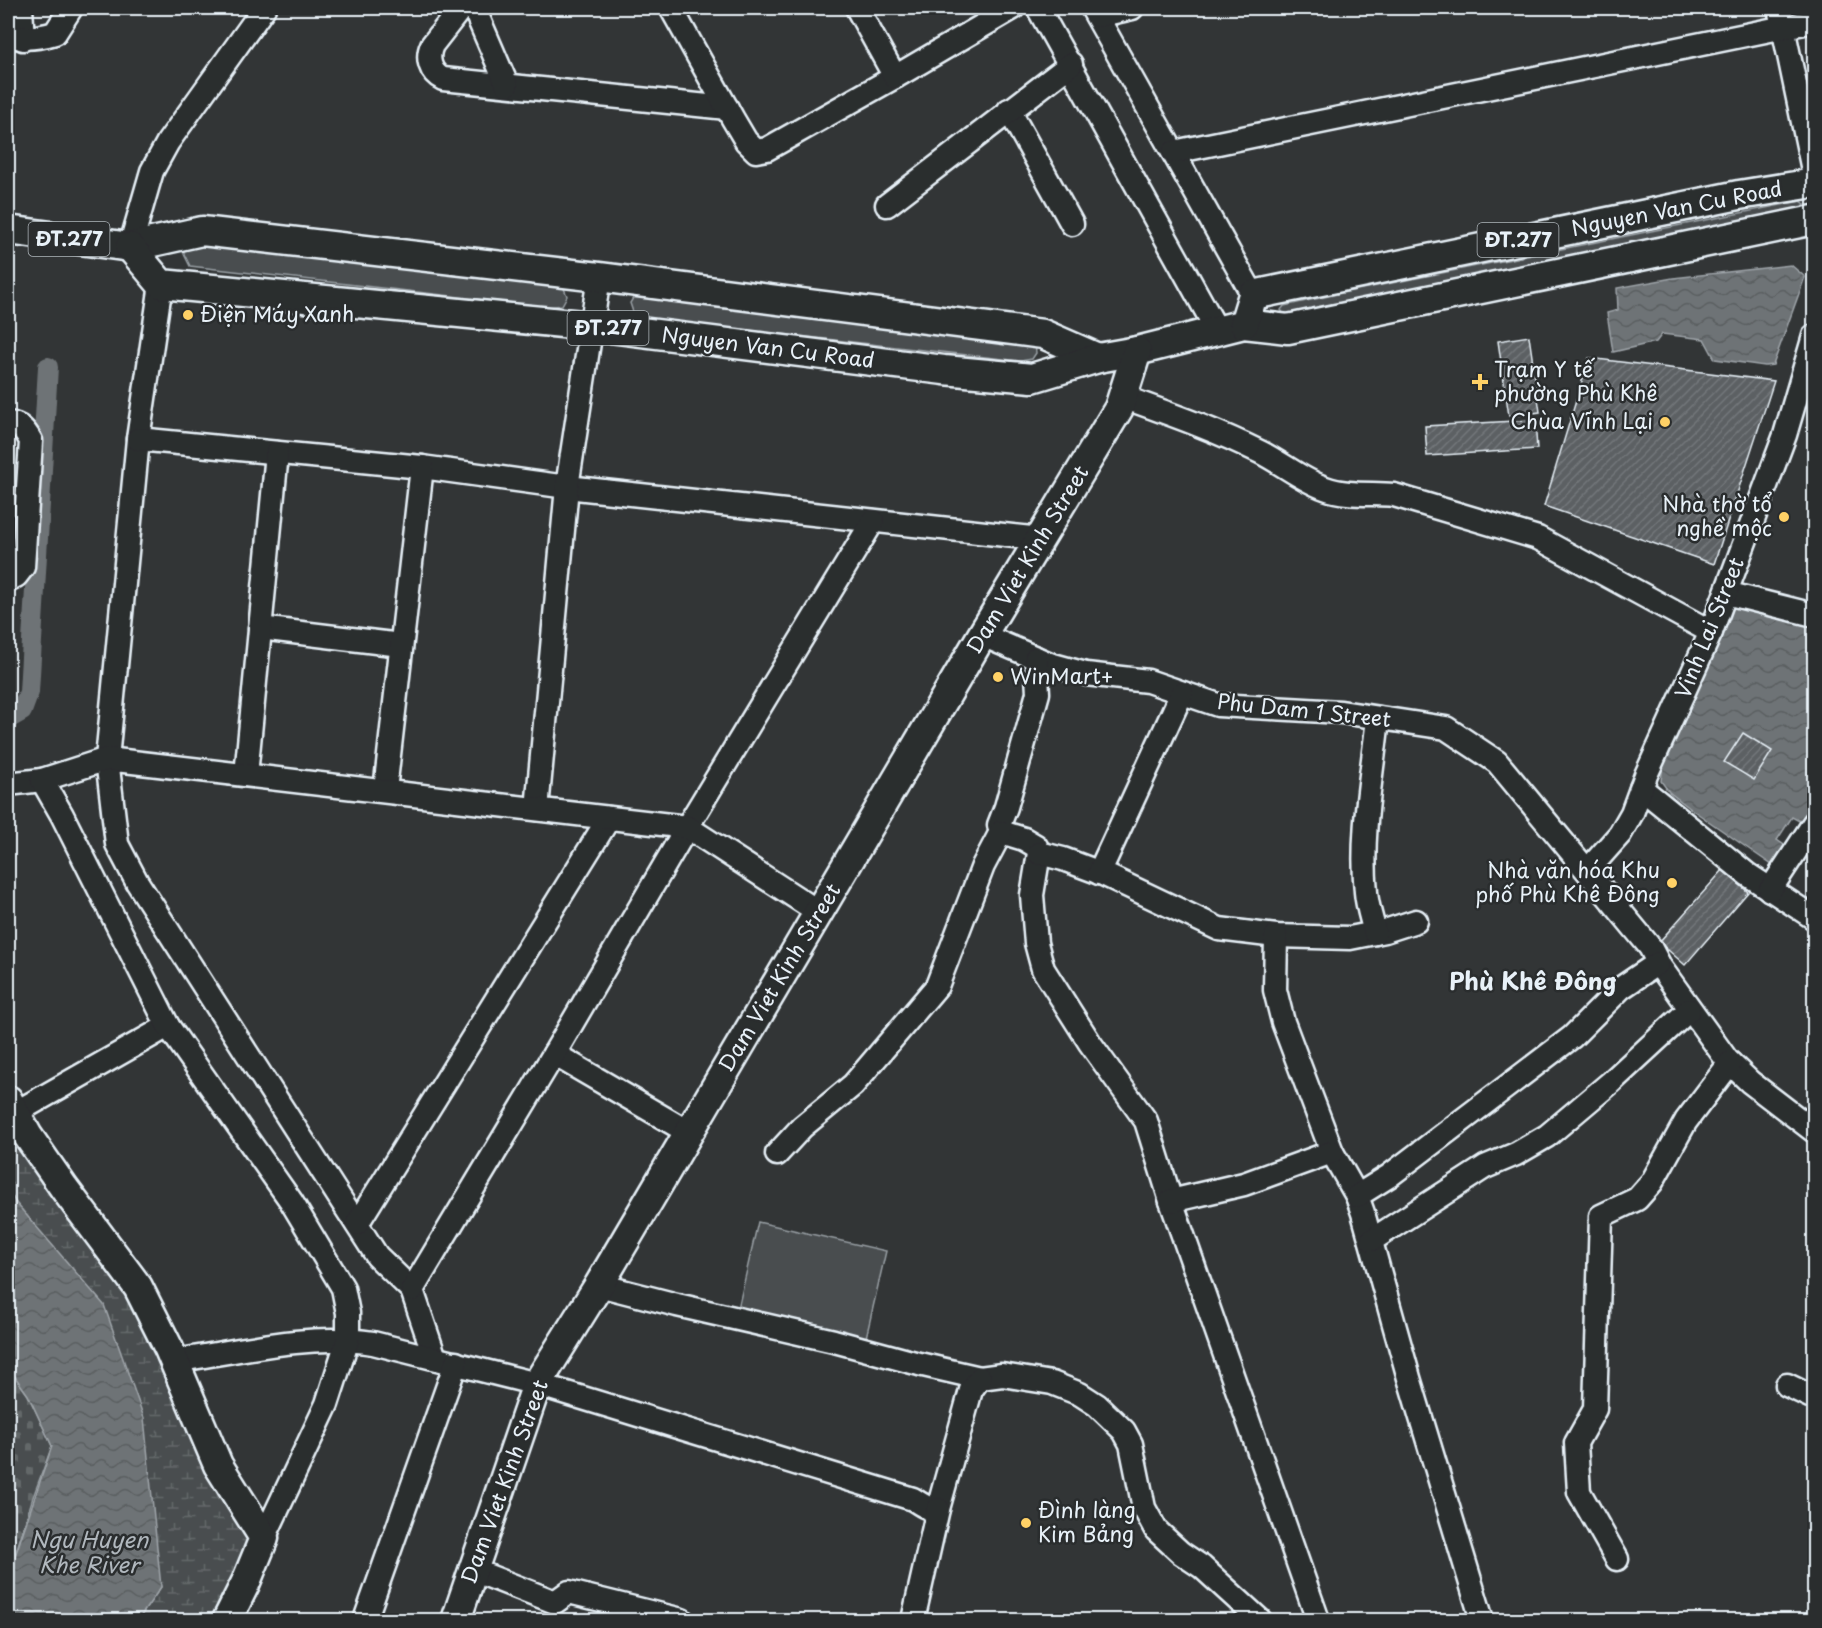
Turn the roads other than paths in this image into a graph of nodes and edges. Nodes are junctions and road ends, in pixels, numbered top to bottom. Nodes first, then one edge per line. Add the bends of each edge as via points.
1 (21, 8) edge
2 (71, 8) edge
3 (264, 8) edge
4 (461, 8) edge
5 (474, 8) edge
6 (671, 8) edge
7 (857, 8) edge
8 (1013, 8) edge
9 (1038, 8) edge
10 (1132, 8) edge
11 (1094, 12) edge
12 (1781, 18) edge
13 (1815, 21) edge
14 (15, 37) edge
15 (1071, 64) junction
16 (895, 77) junction
17 (507, 85) junction
18 (727, 108) junction
19 (1009, 110) junction
20 (1174, 152) junction
21 (1815, 175) edge
22 (1815, 183) edge
23 (887, 204) dead end
24 (1815, 220) edge
25 (1072, 224) dead end
26 (8, 230) edge
27 (130, 247) junction
28 (599, 277) junction
29 (161, 284) junction
30 (1253, 295) junction
31 (593, 326) junction
32 (1231, 328) junction
33 (1815, 336) edge
34 (1137, 351) junction
35 (1098, 358) junction
36 (1123, 397) junction
37 (8, 423) edge
38 (138, 439) junction
39 (277, 453) junction
40 (422, 467) junction
41 (567, 487) junction
42 (873, 521) junction
43 (1041, 539) junction
44 (8, 580) edge
45 (1726, 593) junction
46 (1815, 615) edge
47 (260, 628) junction
48 (1711, 632) junction
49 (982, 635) junction
50 (401, 645) junction
51 (1036, 658) junction
52 (1182, 693) junction
53 (1378, 718) junction
54 (107, 759) junction
55 (246, 775) junction
56 (42, 780) junction
57 (8, 784) edge
58 (1641, 788) junction
59 (385, 790) junction
60 (537, 809) junction
61 (609, 818) junction
62 (1815, 823) edge
63 (687, 827) junction
64 (1001, 832) junction
65 (1040, 854) junction
66 (1588, 870) junction
67 (1099, 873) junction
68 (1770, 890) junction
69 (820, 913) junction
70 (1815, 918) edge
71 (1416, 921) dead end
72 (1375, 933) junction
73 (1276, 936) junction
74 (1658, 963) junction
75 (1689, 1010) junction
76 (168, 1026) junction
77 (554, 1054) junction
78 (1730, 1063) junction
79 (11, 1106) edge
80 (1815, 1131) edge
81 (688, 1132) junction
82 (1332, 1152) junction
83 (777, 1154) dead end
84 (1357, 1196) junction
85 (1171, 1201) junction
86 (357, 1224) junction
87 (1372, 1240) junction
88 (599, 1285) junction
89 (412, 1290) junction
90 (348, 1339) junction
91 (175, 1361) junction
92 (446, 1361) junction
93 (980, 1378) junction
94 (537, 1384) junction
95 (1787, 1385) dead end
96 (1815, 1398) edge
97 (938, 1509) junction
98 (264, 1538) junction
99 (1617, 1559) dead end
100 (472, 1570) junction
101 (227, 1620) edge
102 (365, 1620) edge
103 (456, 1620) edge
104 (682, 1620) edge
105 (913, 1620) edge
106 (1260, 1620) edge
107 (1318, 1620) edge
108 (1482, 1620) edge

1 - 14 street
2 - 14 street via 55,33
3 - 27 street via 168,142 152,171
4 - 17 street via 429,51 436,76
5 - 17 street
6 - 18 street
7 - 16 street
8 - 16 street
9 - 15 street
10 - 11 street
11 - 20 street
12 - 13 street
12 - 20 street
12 - 21 street
15 - 19 street
15 - 32 street
16 - 18 street via 760,151 751,148
17 - 18 street
19 - 23 street
19 - 25 street
20 - 30 street
22 - 30 main road, Nguyen Van Cu Road / ĐT.277 via 1739,195
24 - 32 main road, Nguyen Van Cu Road / ĐT.277 via 1288,329
26 - 27 main road, ĐT.277
27 - 28 main road, ĐT.277 via 202,231
27 - 29 main road, ĐT.277
28 - 31 street
28 - 35 main road, ĐT.277 via 1043,334
29 - 31 main road, Nguyen Van Cu Road / ĐT.277
29 - 38 street
30 - 32 main road
31 - 35 main road, Nguyen Van Cu Road / ĐT.277 via 1032,378
31 - 41 street
32 - 34 main road, Nguyen Van Cu Road / ĐT.277
33 - 45 street, Vinh Lai Street via 1785,435
34 - 35 main road, Nguyen Van Cu Road / ĐT.277
34 - 36 main road, Dam Viet Kinh Street
36 - 43 main road, Dam Viet Kinh Street
36 - 48 street via 1196,423 1262,453 1324,488 1394,495 1538,538
37 - 44 street via 26,430 31,441 23,567
38 - 39 street
38 - 54 street
39 - 40 street
39 - 47 street
40 - 41 street
40 - 50 street
41 - 42 street
41 - 60 street
42 - 43 street
42 - 63 street
43 - 49 main road, Dam Viet Kinh Street
45 - 46 street
45 - 48 street, Vinh Lai Street
47 - 50 street
47 - 55 street
48 - 58 street, Vinh Lai Street
49 - 51 street, Phu Dam 1 Street
49 - 69 main road, Dam Viet Kinh Street
50 - 59 street
51 - 52 street, Phu Dam 1 Street via 1086,674 1148,681
51 - 64 street via 1038,693 999,825
52 - 53 street, Phu Dam 1 Street via 1218,705
52 - 67 street
53 - 66 street, Phu Dam 1 Street via 1446,729 1497,762
53 - 72 street via 1365,868
54 - 55 street
54 - 56 street
54 - 86 street via 117,844 137,882
55 - 59 street
56 - 57 street
56 - 76 street
58 - 66 street, Vinh Lai Street via 1620,834
58 - 68 street
59 - 60 street
60 - 61 street
61 - 63 street
61 - 86 street
62 - 68 street
63 - 69 street
63 - 77 street
64 - 65 street via 1024,839 1036,846
64 - 83 street via 983,866 937,986 853,1085 802,1127
65 - 67 street
65 - 85 street via 1032,895 1036,943 1043,969 1146,1121
66 - 74 street, Phu Dam 1 Street via 1650,947
67 - 73 street via 1219,929
68 - 70 street
69 - 81 main road, Dam Viet Kinh Street
71 - 72 street
72 - 73 street via 1350,938
73 - 82 street via 1275,990 1282,1022
74 - 75 street, Phu Dam 1 Street
74 - 84 street via 1621,988 1572,1037
75 - 78 street, Phu Dam 1 Street
75 - 87 street via 1547,1136 1485,1167
76 - 79 street
76 - 90 street via 291,1201 330,1265 343,1288
77 - 81 street
77 - 89 street
78 - 80 street, Phu Dam 1 Street
78 - 99 street via 1686,1121 1652,1182 1637,1199 1601,1216 1595,1409 1576,1443 1579,1492
79 - 91 main road via 64,1188 138,1287
81 - 88 main road, Dam Viet Kinh Street
82 - 84 street
82 - 85 street via 1244,1185
84 - 87 street
85 - 107 street
86 - 89 street via 377,1256
87 - 108 street
88 - 93 street
88 - 94 main road, Dam Viet Kinh Street
89 - 92 street
90 - 91 street via 286,1343
90 - 92 street
90 - 98 street via 327,1404
91 - 98 main road via 218,1465
92 - 94 street
92 - 102 street
93 - 97 street via 971,1390
93 - 106 street via 1002,1375 1052,1383 1097,1405 1124,1431 1131,1444 1144,1508 1156,1530
94 - 97 street
94 - 100 main road, Dam Viet Kinh Street
95 - 96 street
97 - 105 street
98 - 101 main road
100 - 103 main road, Dam Viet Kinh Street
100 - 104 street via 555,1602 569,1592

